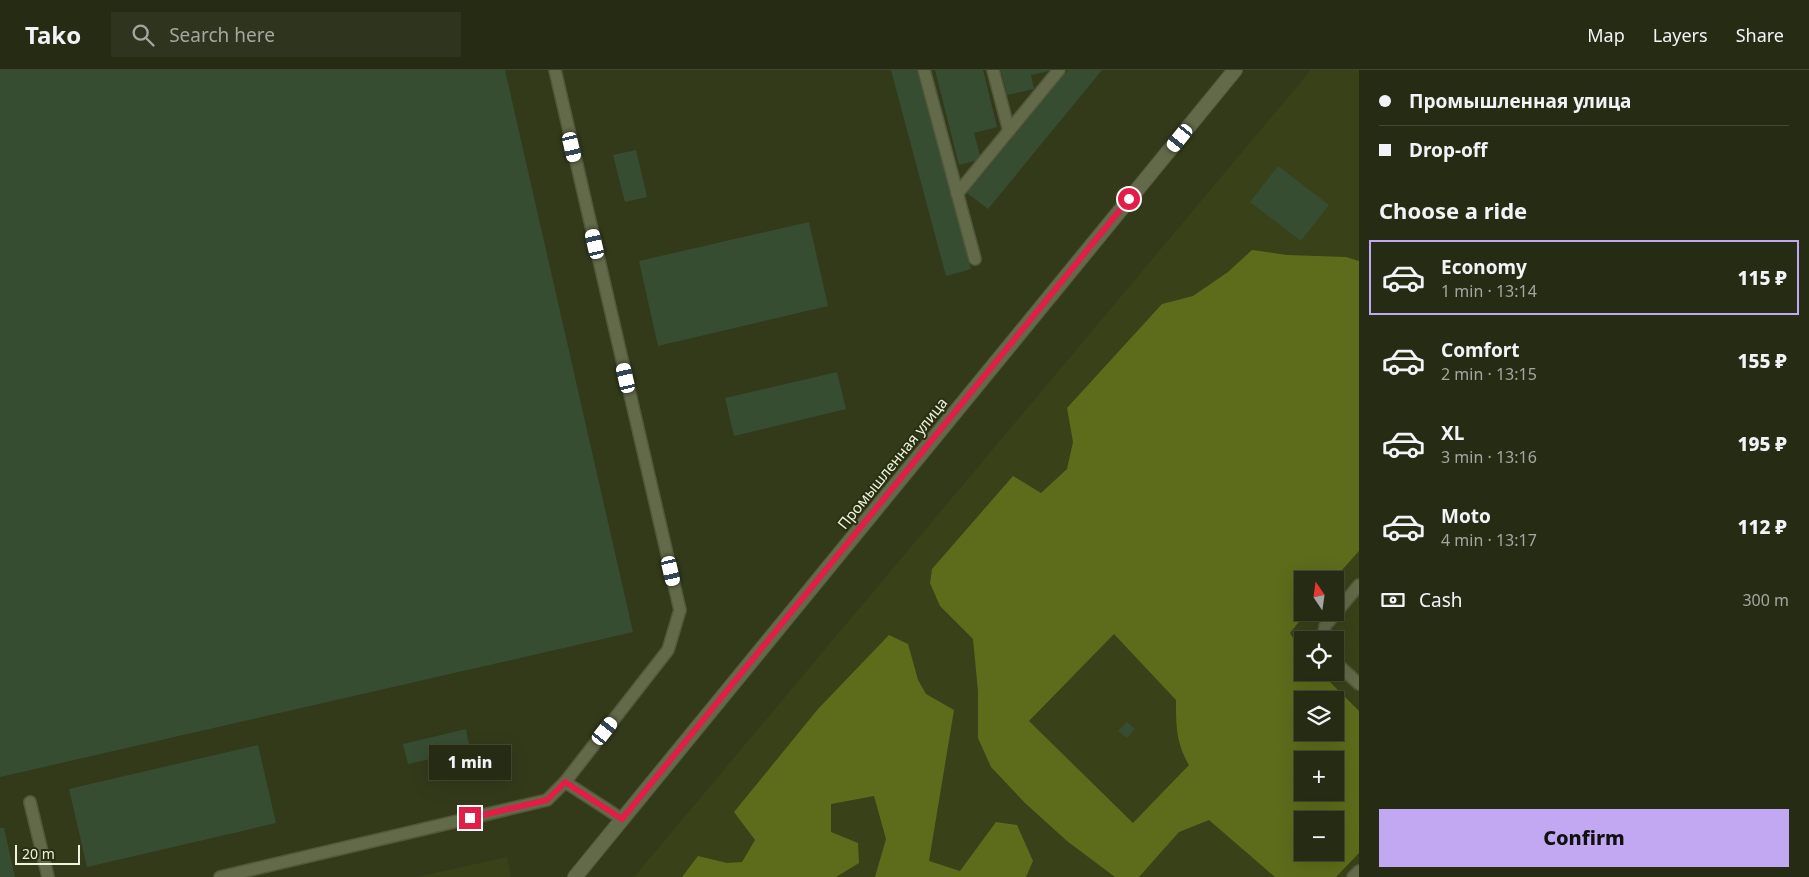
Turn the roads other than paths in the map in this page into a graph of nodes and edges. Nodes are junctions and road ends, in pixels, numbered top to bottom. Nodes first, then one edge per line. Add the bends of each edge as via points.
1 (554, 70) edge
2 (924, 70) edge
3 (993, 70) edge
4 (1059, 70) edge
5 (1235, 70) edge
6 (1009, 131) junction
7 (957, 194) junction
8 (975, 259) dead end
9 (1359, 585) edge
10 (1324, 631) edge
11 (1344, 670) edge
12 (1359, 684) edge
13 (565, 782) junction
14 (30, 802) dead end
15 (622, 819) junction
16 (1359, 871) edge
17 (48, 877) edge
18 (220, 877) edge
19 (575, 877) edge
20 (1353, 877) edge

1 - 13 lane via 680,610 668,650
2 - 7 lane
3 - 6 lane
4 - 6 lane
5 - 15 street, Промышленная улица
6 - 7 lane
7 - 8 lane
9 - 10 lane
11 - 12 lane
13 - 15 lane
13 - 18 lane via 547,800
14 - 17 lane
15 - 19 street, Промышленная улица
16 - 20 lane

